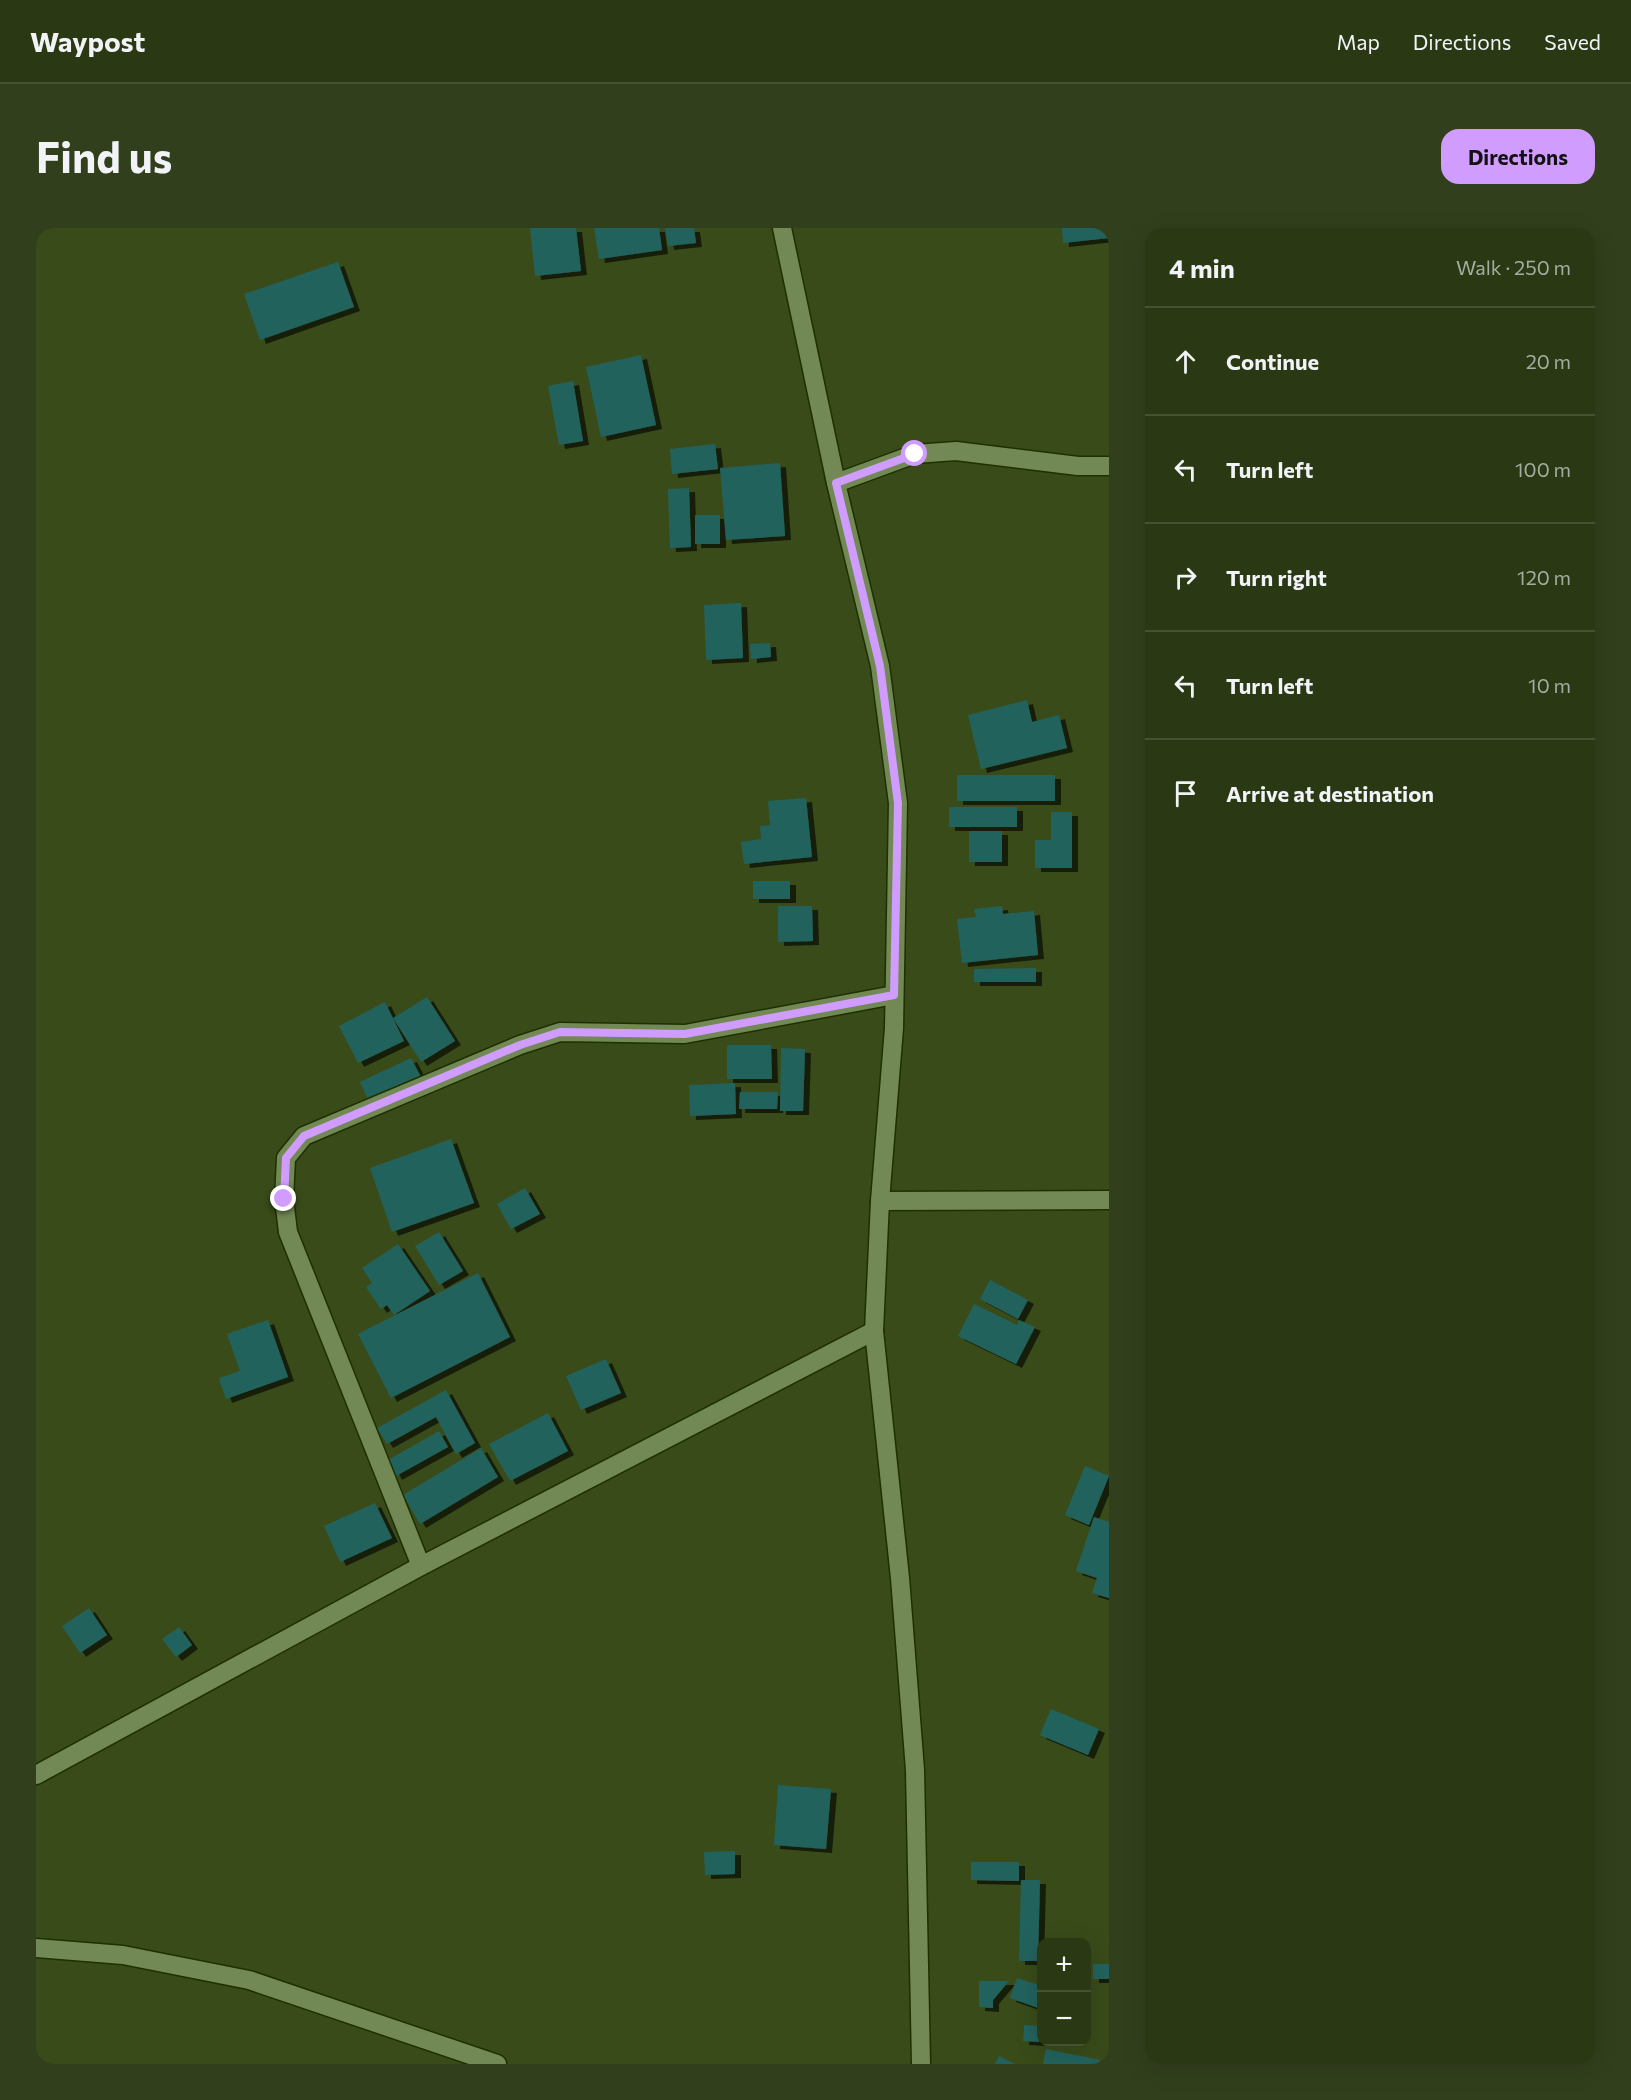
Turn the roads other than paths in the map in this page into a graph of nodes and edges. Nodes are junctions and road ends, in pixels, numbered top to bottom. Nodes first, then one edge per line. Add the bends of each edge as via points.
1 (782, 228) edge
2 (1109, 466) edge
3 (836, 483) junction
4 (894, 995) junction
5 (1109, 1200) edge
6 (880, 1201) junction
7 (874, 1331) junction
8 (422, 1566) junction
9 (36, 1775) edge
10 (36, 1948) edge
11 (497, 2064) edge
12 (921, 2064) edge

1 - 3 street
2 - 3 street via 946,452 915,454
3 - 4 street via 880,666 898,803
4 - 6 street
4 - 8 street via 685,1034 560,1032 520,1045 304,1136 286,1158 284,1199 288,1232
5 - 6 street
6 - 7 street
7 - 8 street
7 - 12 street via 915,1770
8 - 9 street
10 - 11 street via 123,1955 249,1980

